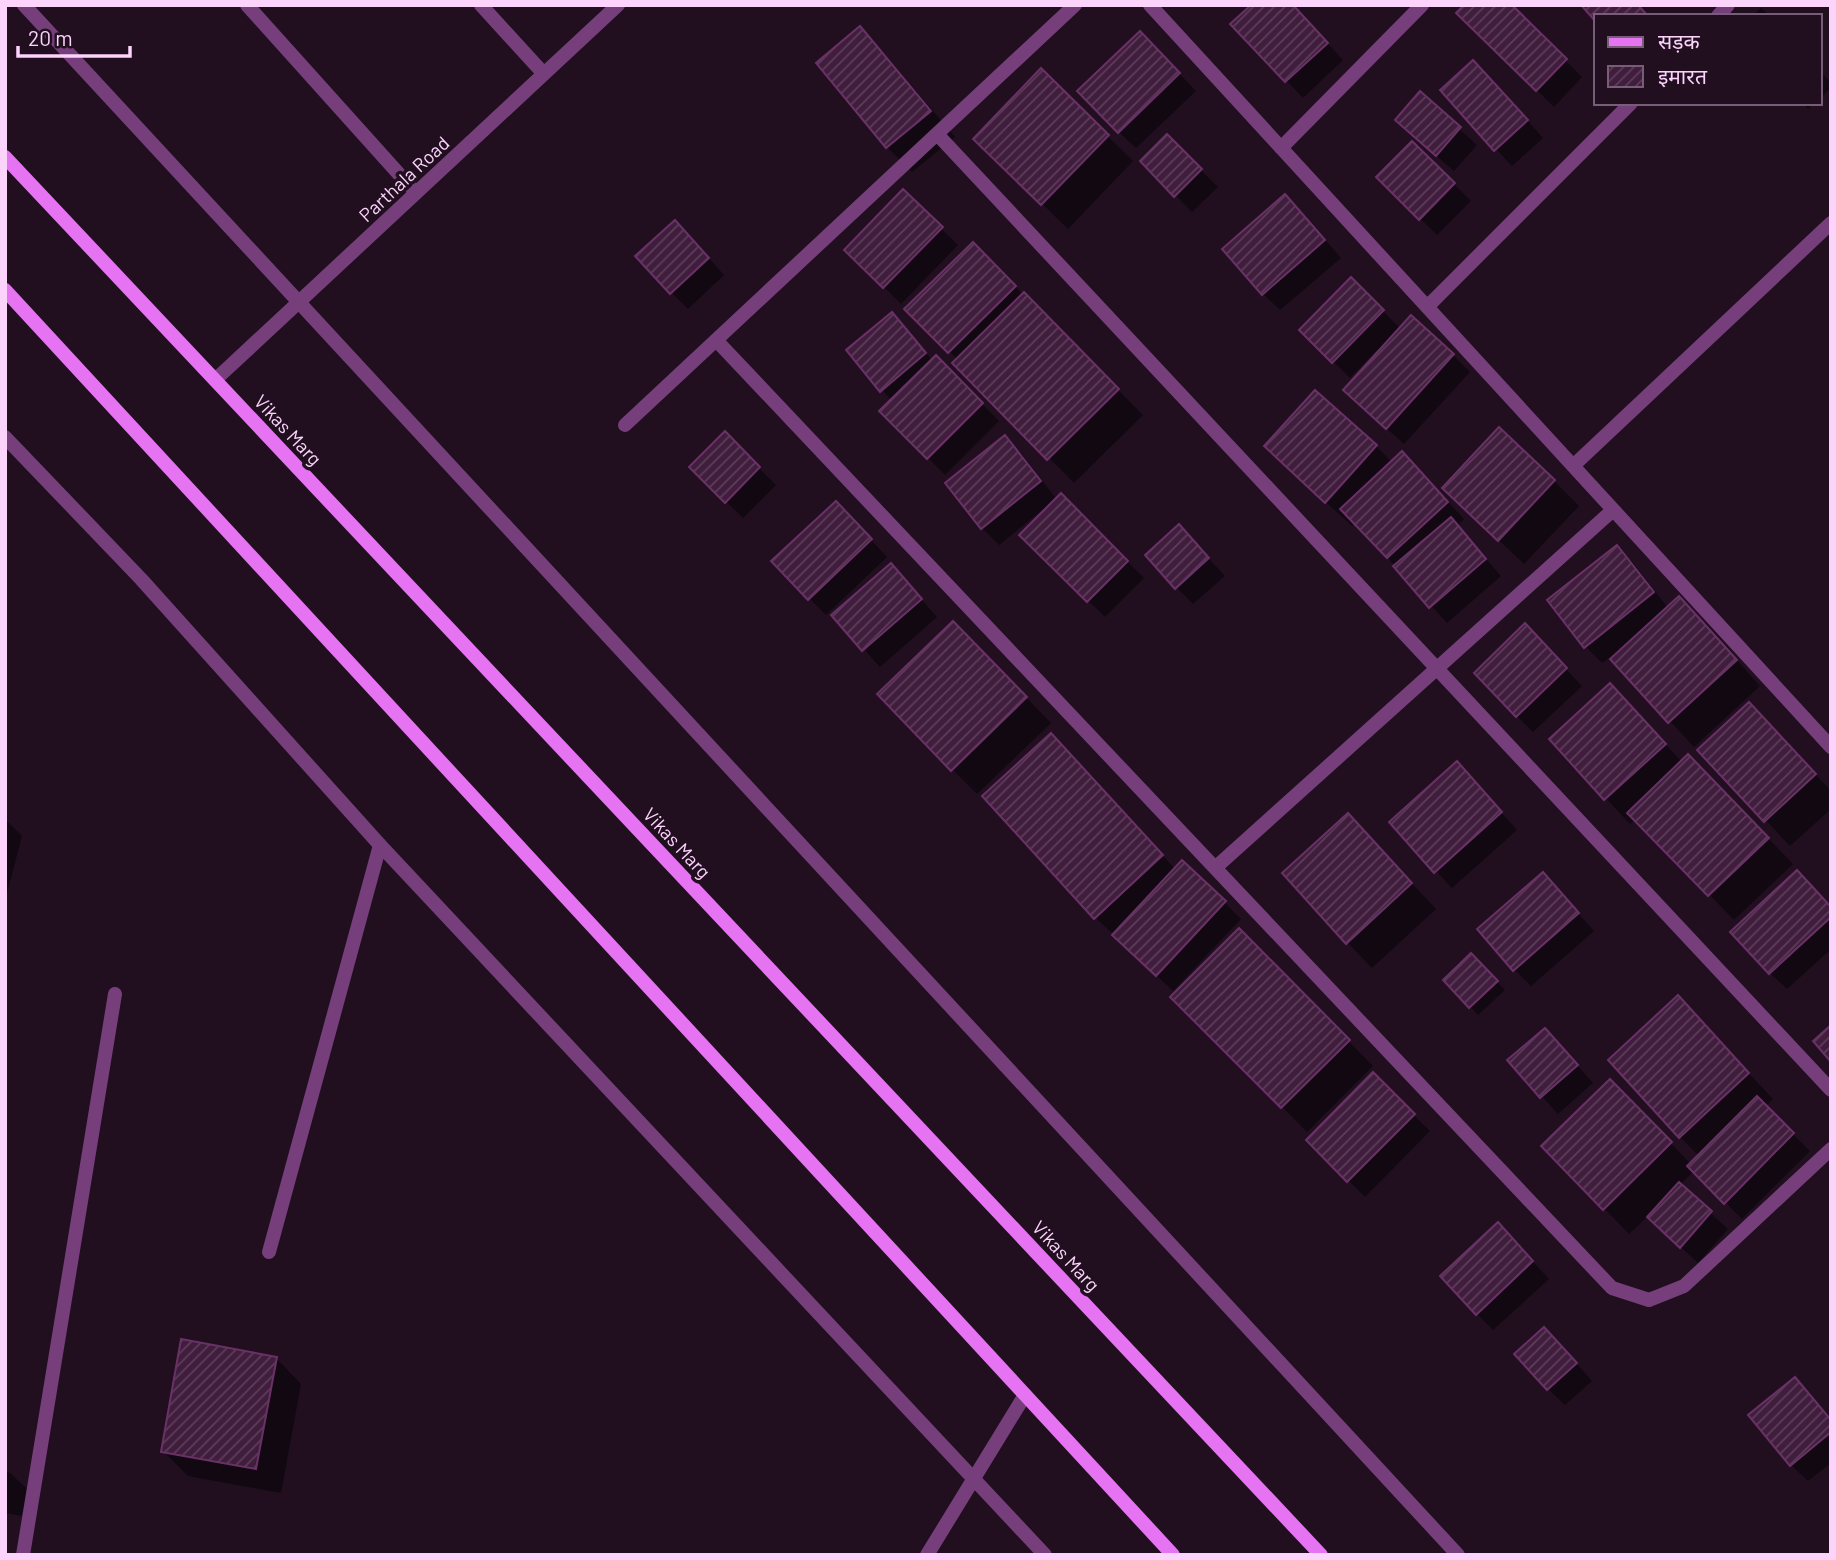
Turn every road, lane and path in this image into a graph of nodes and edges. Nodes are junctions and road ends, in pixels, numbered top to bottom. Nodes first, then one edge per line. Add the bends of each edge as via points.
1 (24, 5) edge
2 (247, 5) edge
3 (481, 5) edge
4 (618, 5) edge
5 (1075, 5) edge
6 (1150, 5) edge
7 (1422, 5) edge
8 (544, 74) junction
9 (1629, 105) edge
10 (937, 134) junction
11 (1281, 148) junction
12 (5, 157) edge
13 (416, 194) junction
14 (1831, 223) edge
15 (5, 290) edge
16 (300, 302) junction
17 (1427, 307) junction
18 (716, 340) junction
19 (215, 380) junction
20 (625, 425) dead end
21 (5, 437) edge
22 (1573, 466) junction
23 (1613, 510) junction
24 (1437, 667) junction
25 (1831, 747) edge
26 (380, 845) junction
27 (1215, 868) junction
28 (115, 994) dead end
29 (1831, 1090) edge
30 (1831, 1149) edge
31 (269, 1251) dead end
32 (1025, 1395) junction
33 (973, 1477) junction
34 (23, 1555) edge
35 (927, 1555) edge
36 (1045, 1555) edge
37 (1173, 1555) edge
38 (1321, 1555) edge
39 (1458, 1555) edge

1 - 16 street
2 - 13 street
3 - 8 street
4 - 8 street, Parthala Road
5 - 10 street
6 - 11 street
7 - 11 street
8 - 13 street, Parthala Road
9 - 17 street
10 - 18 street
10 - 24 street
11 - 17 street
12 - 19 main road, Vikas Marg
13 - 16 street, Parthala Road
14 - 22 street
15 - 32 main road
16 - 19 street, Parthala Road
16 - 39 street
17 - 22 street
18 - 20 street
18 - 27 street
19 - 38 main road, Vikas Marg
21 - 26 street via 141,579
22 - 23 street
23 - 24 street
23 - 25 street
24 - 27 street
24 - 29 street
26 - 31 street
26 - 33 street
27 - 30 street via 1612,1288 1649,1300 1684,1286
28 - 34 street
32 - 33 street
32 - 37 main road
33 - 35 street
33 - 36 street

